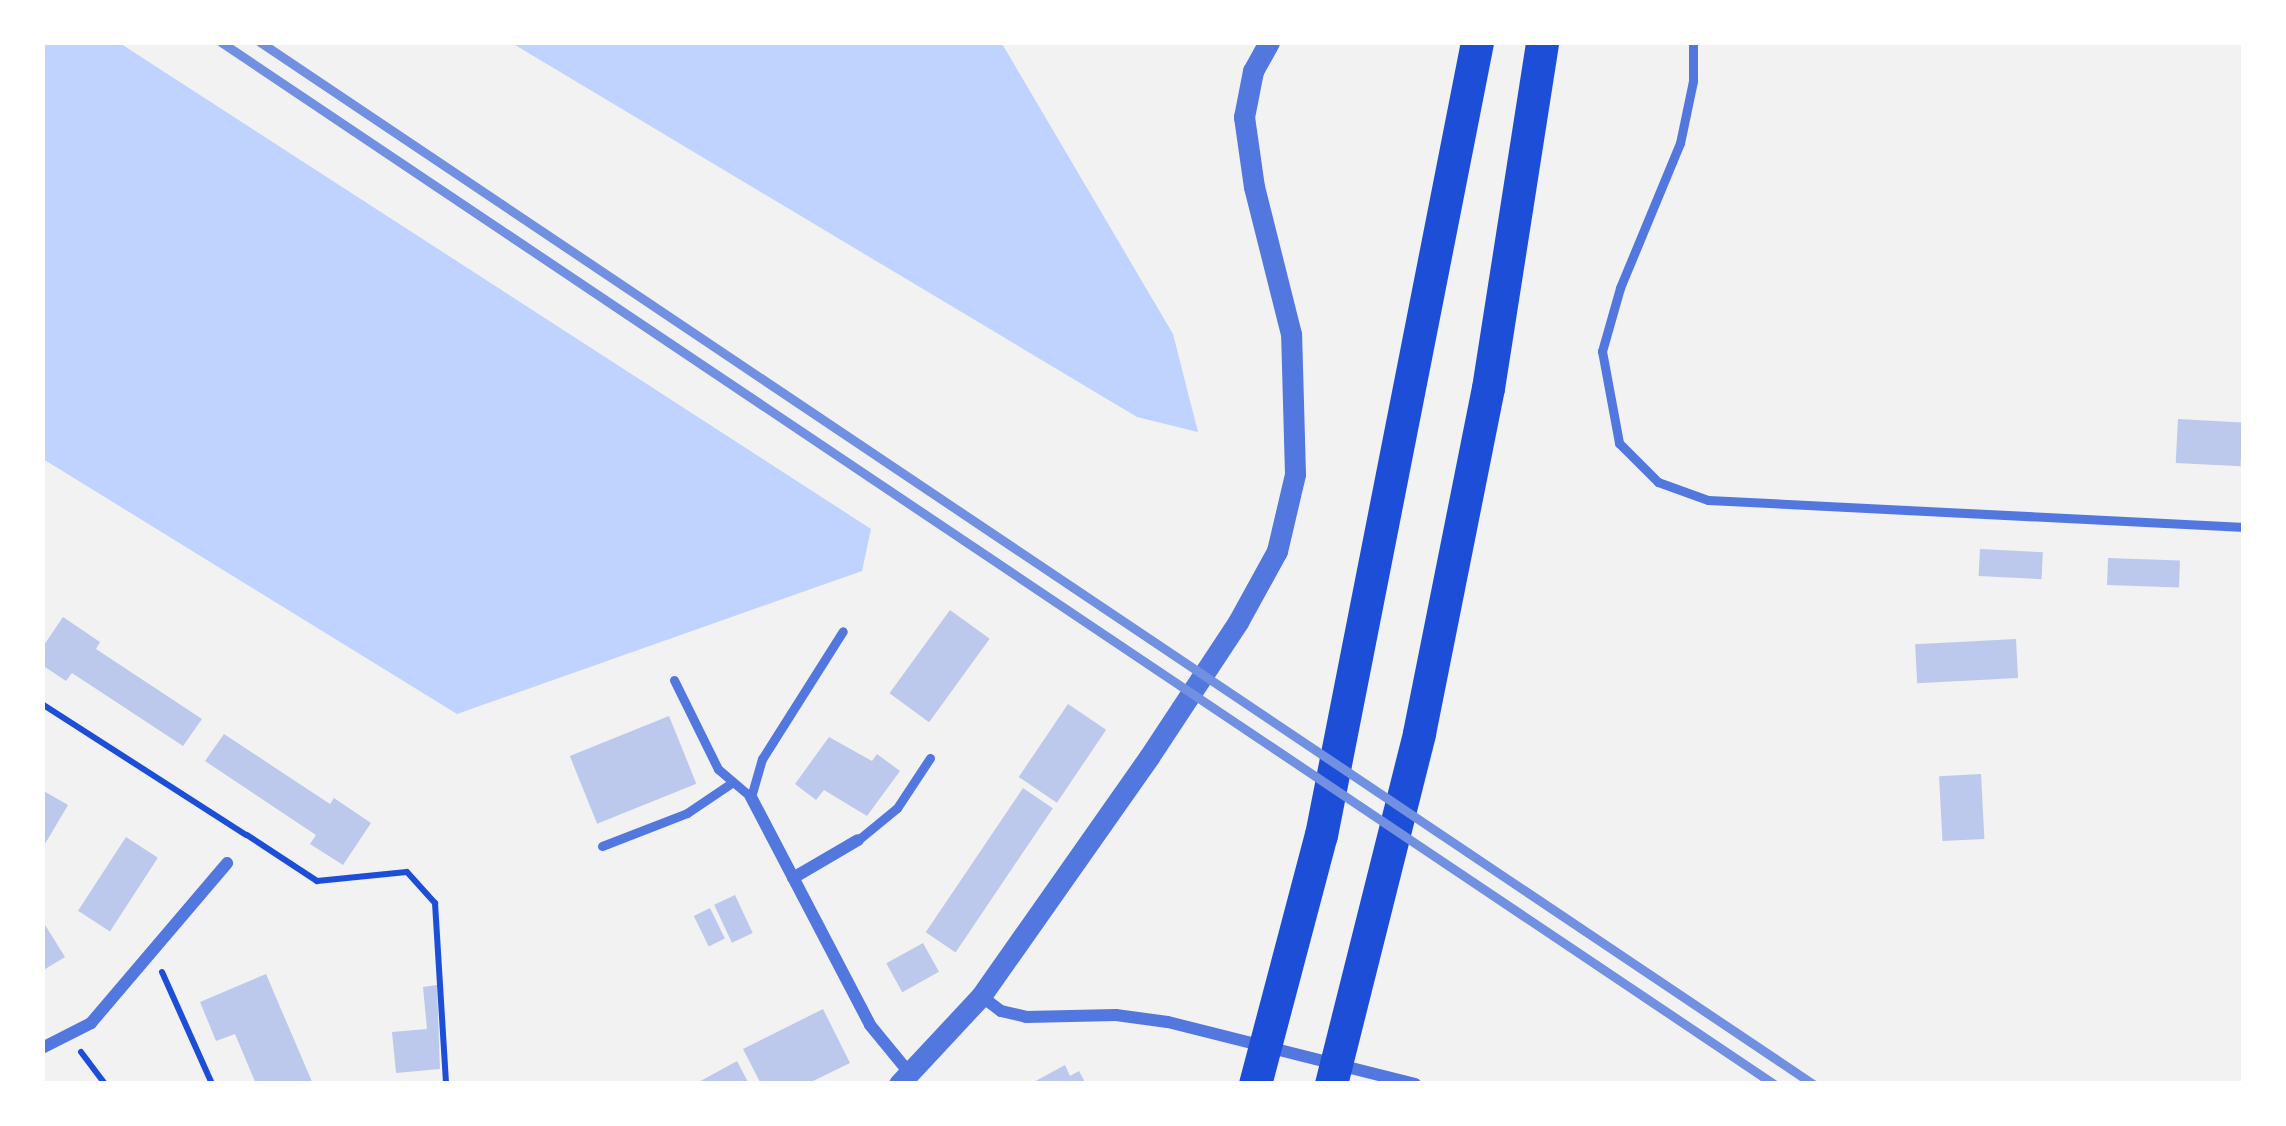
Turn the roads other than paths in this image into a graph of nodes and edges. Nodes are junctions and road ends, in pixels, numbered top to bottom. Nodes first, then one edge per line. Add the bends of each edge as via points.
1 (1269, 42) edge
2 (1477, 42) edge
3 (1542, 42) edge
4 (1693, 42) edge
5 (2244, 527) edge
6 (843, 632) dead end
7 (674, 680) dead end
8 (930, 758) dead end
9 (734, 782) junction
10 (751, 797) junction
11 (858, 840) joint
12 (602, 846) dead end
13 (226, 863) road end
14 (793, 878) junction
15 (982, 996) junction
16 (42, 1048) edge
17 (905, 1079) edge
18 (1256, 1081) edge
19 (1331, 1084) edge
20 (1415, 1084) edge

1 - 15 street via 1253,71 1244,117 1291,334 1294,474 1277,550 1149,757
2 - 18 highway via 1321,835
3 - 19 highway via 1488,388 1419,733
4 - 5 lane via 1681,143 1602,350 1619,443 1658,482 1708,500
6 - 10 lane via 762,759
7 - 9 lane via 718,769
8 - 11 lane via 897,808
9 - 10 lane
9 - 12 lane via 687,814
10 - 14 street
11 - 14 street
13 - 16 street via 91,1023
14 - 17 street
15 - 17 street
15 - 20 street via 1026,1017 1168,1022

